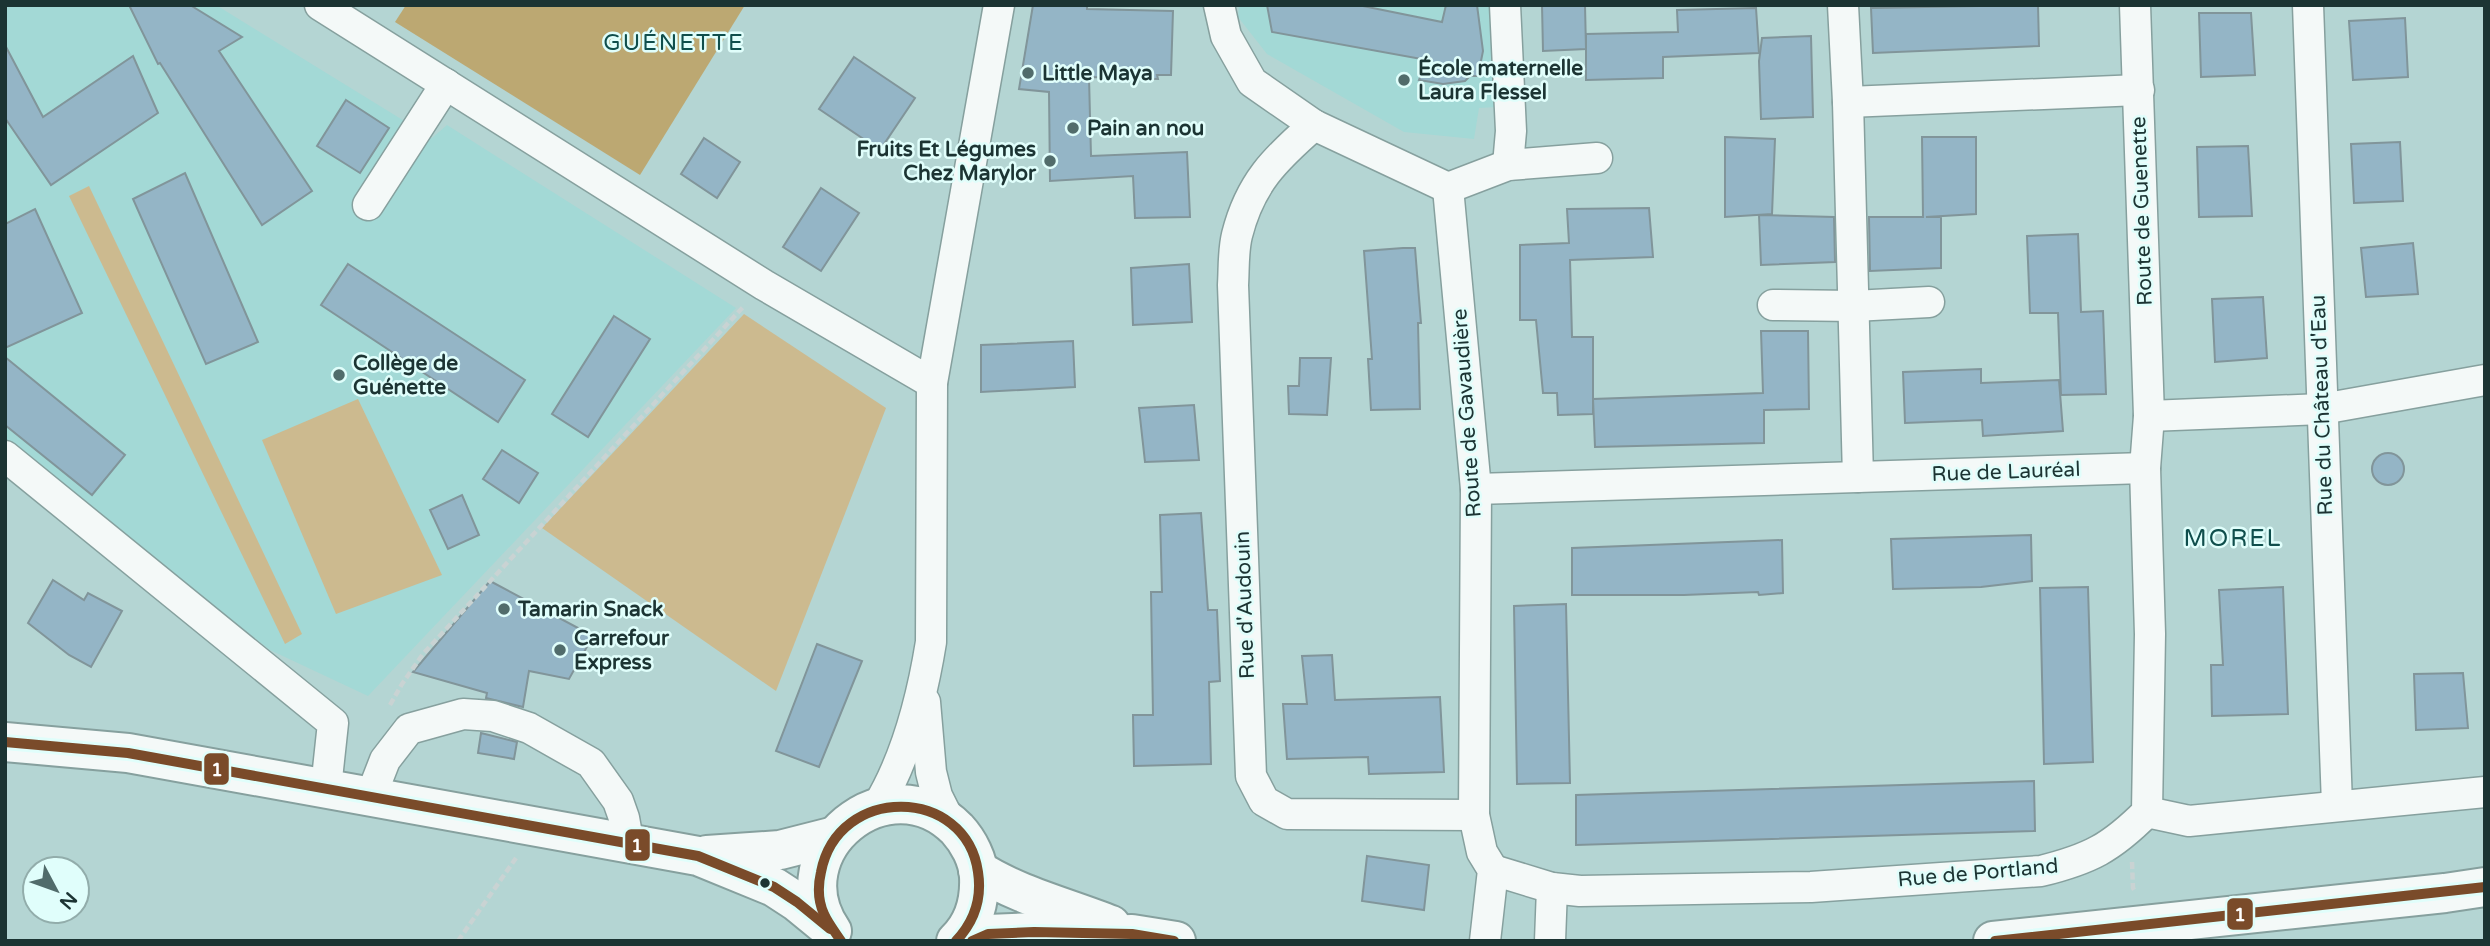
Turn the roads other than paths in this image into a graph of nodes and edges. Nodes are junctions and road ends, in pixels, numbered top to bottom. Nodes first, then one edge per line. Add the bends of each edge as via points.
1 (320, 5) edge
2 (999, 5) edge
3 (1219, 5) edge
4 (1505, 5) edge
5 (1843, 5) edge
6 (2135, 5) edge
7 (2308, 5) edge
8 (446, 84) junction
9 (2139, 90) junction
10 (1849, 102) junction
11 (1314, 125) junction
12 (1597, 158) dead end
13 (1508, 165) junction
14 (1448, 188) junction
15 (368, 205) dead end
16 (1929, 302) dead end
17 (1773, 305) dead end
18 (1854, 306) junction
19 (2485, 380) edge
20 (932, 383) junction
21 (2322, 409) junction
22 (2149, 416) junction
23 (5, 456) edge
24 (2145, 468) junction
25 (1857, 477) junction
26 (1476, 489) junction
27 (924, 684) junction
28 (5, 742) edge
29 (326, 788) junction
30 (2485, 792) edge
31 (370, 796) junction
32 (2337, 805) junction
33 (877, 807) junction
34 (1474, 815) junction
35 (2139, 820) junction
36 (950, 822) junction
37 (835, 836) junction
38 (629, 846) junction
39 (698, 856) junction
40 (978, 870) junction
41 (1493, 870) junction
42 (2485, 887) edge
43 (1552, 888) junction
44 (1132, 934) junction
45 (836, 935) edge
46 (2071, 936) edge
47 (956, 941) edge
48 (971, 941) edge
49 (1176, 941) edge
50 (1485, 941) edge
51 (1550, 941) edge
52 (1993, 941) edge

1 - 8 street
2 - 20 street
3 - 11 street via 1226,36 1252,82
4 - 13 street via 1511,131
5 - 10 street
6 - 9 street, Route de Guenette
7 - 21 street, Rue du Château d'Eau
8 - 15 street
8 - 20 street via 764,285
9 - 10 street
9 - 22 street, Route de Guenette
10 - 18 street
11 - 14 street
11 - 34 street, Rue d'Audouin via 1278,156 1250,197 1236,238 1233,285 1251,776 1264,801 1287,814
12 - 13 street
13 - 14 street
14 - 26 street, Route de Gavaudière
16 - 18 street
17 - 18 street
18 - 25 street
19 - 21 street
20 - 27 street via 931,642
21 - 22 street
21 - 32 street, Rue du Château d'Eau
22 - 24 street
23 - 29 street via 333,723
24 - 25 street, Rue de Lauréal
24 - 35 street via 2150,634
25 - 26 street, Rue de Lauréal
26 - 34 street, Route de Gavaudière
27 - 33 street via 897,771
27 - 36 street via 932,772
28 - 29 main road via 128,753
29 - 31 main road
30 - 32 street
31 - 38 main road
31 - 38 street via 385,760 409,729 463,715 493,716 529,728 591,763 618,801
32 - 35 street via 2189,821
33 - 36 main road via 916,806
33 - 37 main road via 854,818
34 - 41 street, Route de Gavaudière via 1482,852
35 - 43 street, Rue de Portland via 2109,845 2078,862 2041,871 1811,887
36 - 40 main road via 963,836
37 - 39 main road via 780,850
37 - 45 main road via 823,858 818,882 820,906
38 - 39 main road
39 - 45 main road via 774,887
40 - 44 main road via 1023,894
40 - 47 main road via 977,906
41 - 43 street, Rue de Portland
41 - 50 street
42 - 46 main road
43 - 51 street
44 - 48 main road via 1006,932
44 - 49 main road
46 - 52 main road

